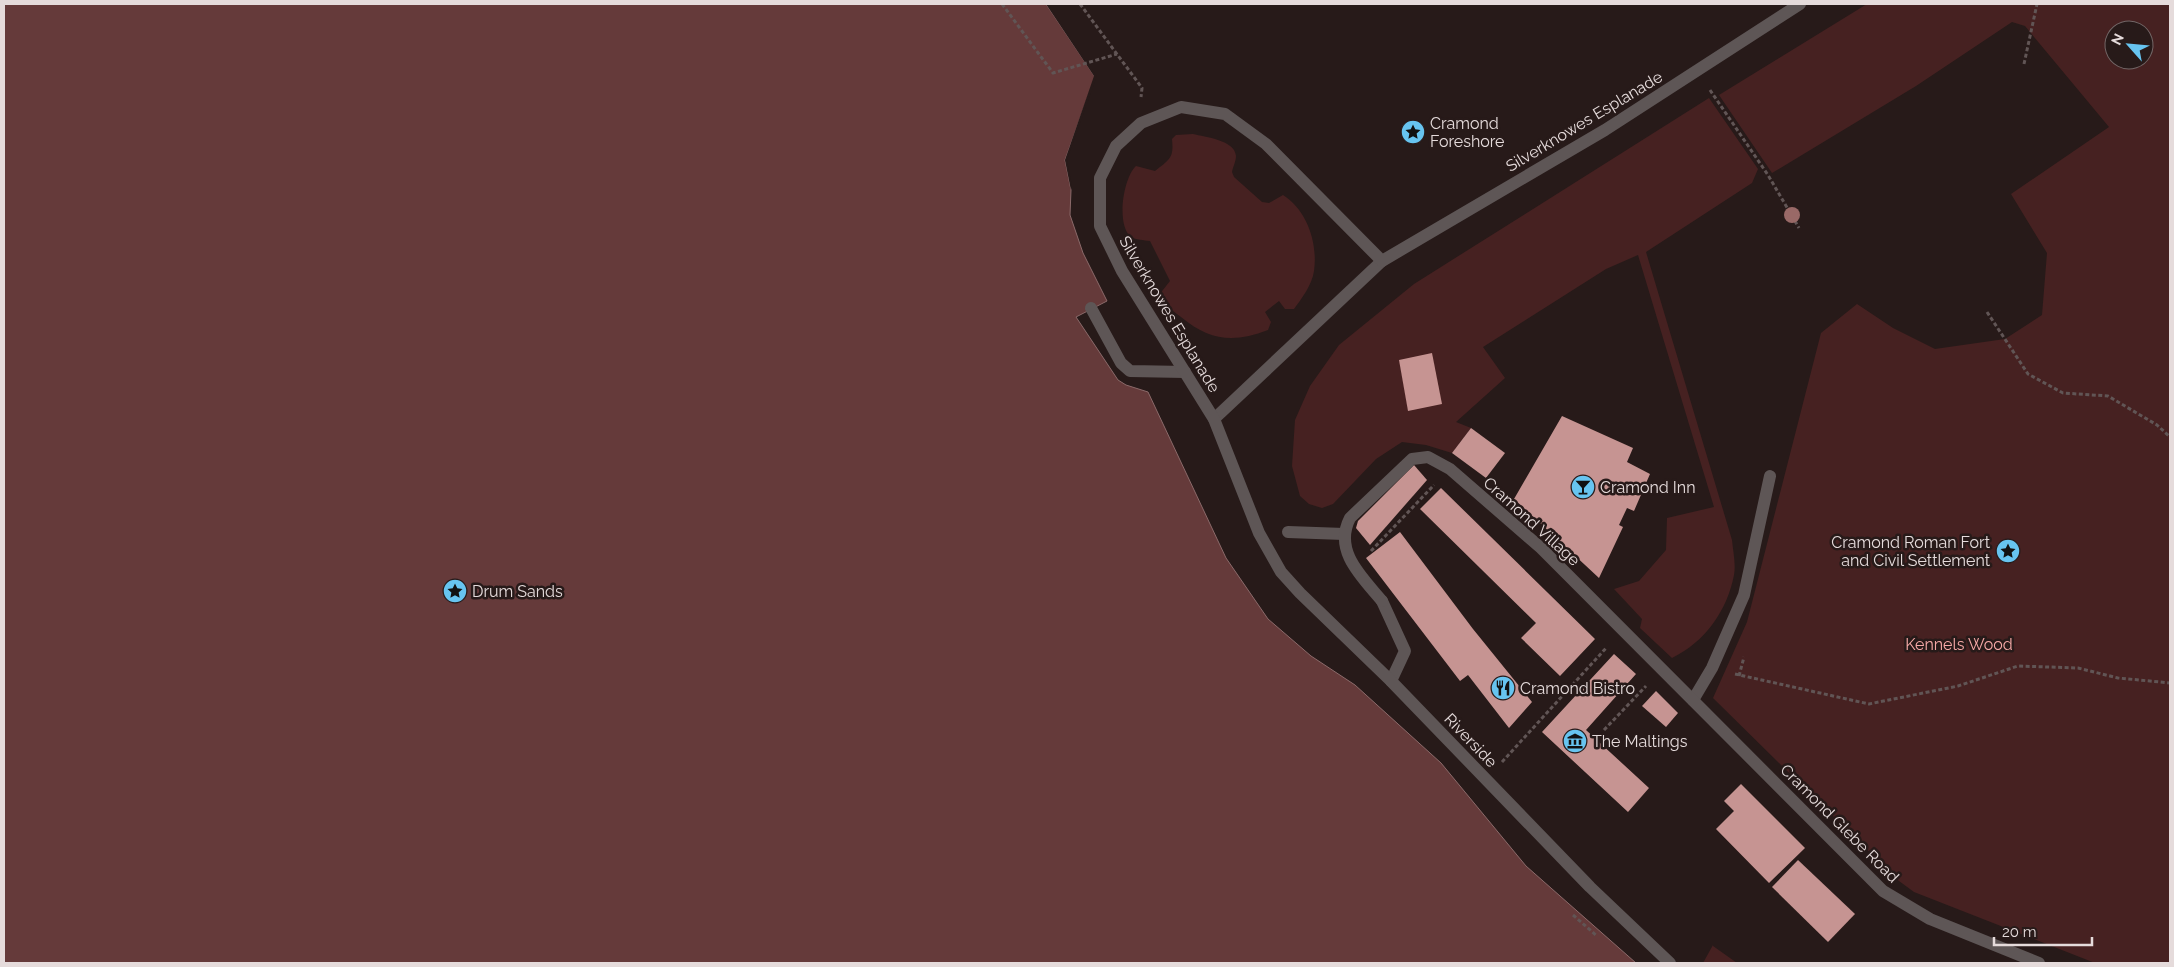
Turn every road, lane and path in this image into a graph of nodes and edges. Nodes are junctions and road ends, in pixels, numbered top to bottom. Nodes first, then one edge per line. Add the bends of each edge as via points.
1 (1002, 4) edge
2 (1080, 4) edge
3 (1800, 4) edge
4 (2037, 4) edge
5 (1117, 54) junction
6 (2024, 64) dead end
7 (1697, 70) junction
8 (1141, 123) junction
9 (1799, 228) dead end
10 (1382, 261) junction
11 (1090, 308) dead end
12 (1987, 312) dead end
13 (1185, 372) junction
14 (1214, 420) junction
15 (2170, 437) edge
16 (1450, 469) junction
17 (1770, 476) dead end
18 (1288, 532) dead end
19 (1259, 533) joint
20 (1344, 534) junction
21 (1355, 568) junction
22 (1624, 631) junction
23 (1712, 668) junction
24 (1662, 669) junction
25 (1391, 681) junction
26 (2170, 683) edge
27 (1693, 700) junction
28 (1604, 730) dead end
29 (1486, 779) junction
30 (1573, 914) dead end
31 (1590, 922) dead end
32 (1585, 926) junction
33 (1597, 936) dead end
34 (1670, 963) edge
35 (2039, 963) edge

1 - 5 path via 1052,73
2 - 5 path
3 - 7 street, Silverknowes Esplanade
4 - 6 path
5 - 8 path via 1142,88
7 - 9 path via 1768,175
7 - 10 street, Silverknowes Esplanade via 1604,130
8 - 10 street, Silverknowes Esplanade via 1181,108 1225,114 1266,144
8 - 13 street, Silverknowes Esplanade via 1116,146 1100,178 1100,226 1122,271
10 - 14 street, Silverknowes Esplanade
11 - 13 street via 1121,363 1130,372
12 - 15 path via 2028,374 2063,393 2108,396 2157,425
13 - 14 street, Silverknowes Esplanade
14 - 19 street, Silverknowes Esplanade
16 - 20 street, Cramond Village via 1428,457 1412,459 1350,518
16 - 21 path
16 - 22 street, Cramond Village via 1540,548
17 - 23 street via 1744,595
18 - 20 street
19 - 25 street, Riverside via 1281,572
20 - 21 street via 1347,554
21 - 25 street via 1382,601 1405,651
22 - 24 street, Cramond Village
22 - 29 path
23 - 26 path via 1869,704 1958,686 2018,666 2078,668 2118,678
23 - 27 street
24 - 27 street, Cramond Village
24 - 28 path
25 - 29 street, Riverside
27 - 35 street, Cramond Glebe Road via 1883,891 1930,919
29 - 34 street, Riverside via 1590,887
30 - 32 path
31 - 32 path
32 - 33 path

